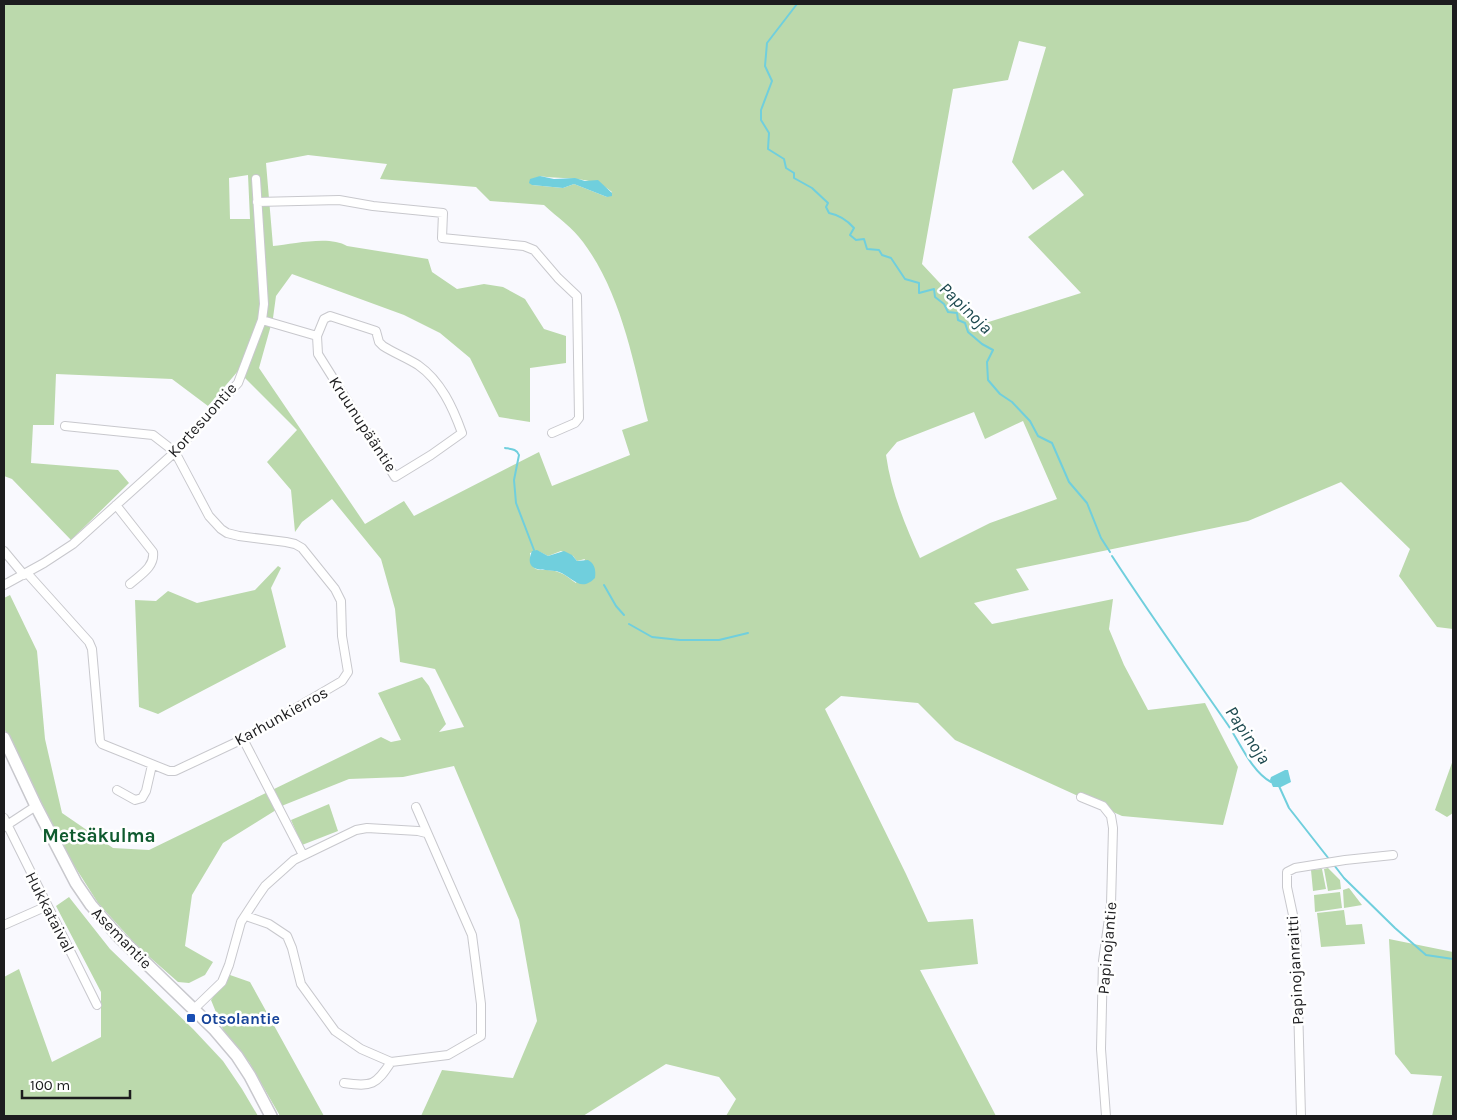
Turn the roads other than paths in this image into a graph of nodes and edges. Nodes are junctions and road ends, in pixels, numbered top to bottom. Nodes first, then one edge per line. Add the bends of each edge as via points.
1 (256, 179) dead end
2 (257, 202) junction
3 (262, 320) junction
4 (317, 336) junction
5 (65, 426) dead end
6 (552, 432) dead end
7 (175, 452) junction
8 (116, 505) junction
9 (4, 551) edge
10 (25, 574) junction
11 (130, 584) dead end
12 (4, 585) edge
13 (4, 738) edge
14 (243, 739) junction
15 (152, 765) junction
16 (117, 790) dead end
17 (1081, 797) dead end
18 (36, 806) junction
19 (416, 806) dead end
20 (4, 818) edge
21 (6, 826) edge
22 (426, 834) junction
23 (303, 855) junction
24 (1394, 855) dead end
25 (47, 906) junction
26 (246, 916) junction
27 (4, 926) edge
28 (97, 1005) dead end
29 (194, 1009) junction
30 (391, 1062) junction
31 (344, 1083) dead end
32 (272, 1116) edge
33 (1106, 1116) edge
34 (1302, 1116) edge

1 - 2 street, Kortesuontie
2 - 3 street, Kortesuontie via 264,304
2 - 6 street via 339,200 443,213 442,238 524,246 534,250 577,296 579,418
3 - 4 street
3 - 7 street, Kortesuontie via 238,383
4 - 4 street, Kruunupääntie via 324,319 330,316 376,331 383,346 417,364 430,375 448,399 462,433 395,477 318,354
5 - 7 street via 153,435
7 - 8 street, Kortesuontie
7 - 14 street, Karhunkierros via 209,516 221,528 239,536 295,544 302,548 341,601 346,677
8 - 10 street, Kortesuontie via 73,544
8 - 11 street via 153,552 152,564
9 - 10 street
10 - 12 street, Kortesuontie
10 - 15 street, Karhunkierros via 89,642 100,741
13 - 18 main road, Asemantie
14 - 15 street, Karhunkierros via 175,771
14 - 23 street
15 - 16 street via 142,798 135,800
17 - 33 street, Papinojantie via 1103,806 1113,828 1111,904 1103,961 1101,1049
18 - 21 street
18 - 29 main road, Asemantie via 91,905 119,937
19 - 22 street
20 - 21 street, Hukkataival
21 - 25 street, Hukkataival
22 - 23 street via 367,828
22 - 30 street via 472,935 482,1036 448,1054
23 - 26 street via 265,886
24 - 34 street, Papinojanraitti via 1295,868 1287,872 1296,929
25 - 27 street
25 - 28 street, Hukkataival
26 - 29 street via 241,922 222,982
26 - 30 street via 269,924 287,936 301,984 335,1032 361,1049
29 - 32 main road, Asemantie via 237,1056
30 - 31 street via 374,1083

